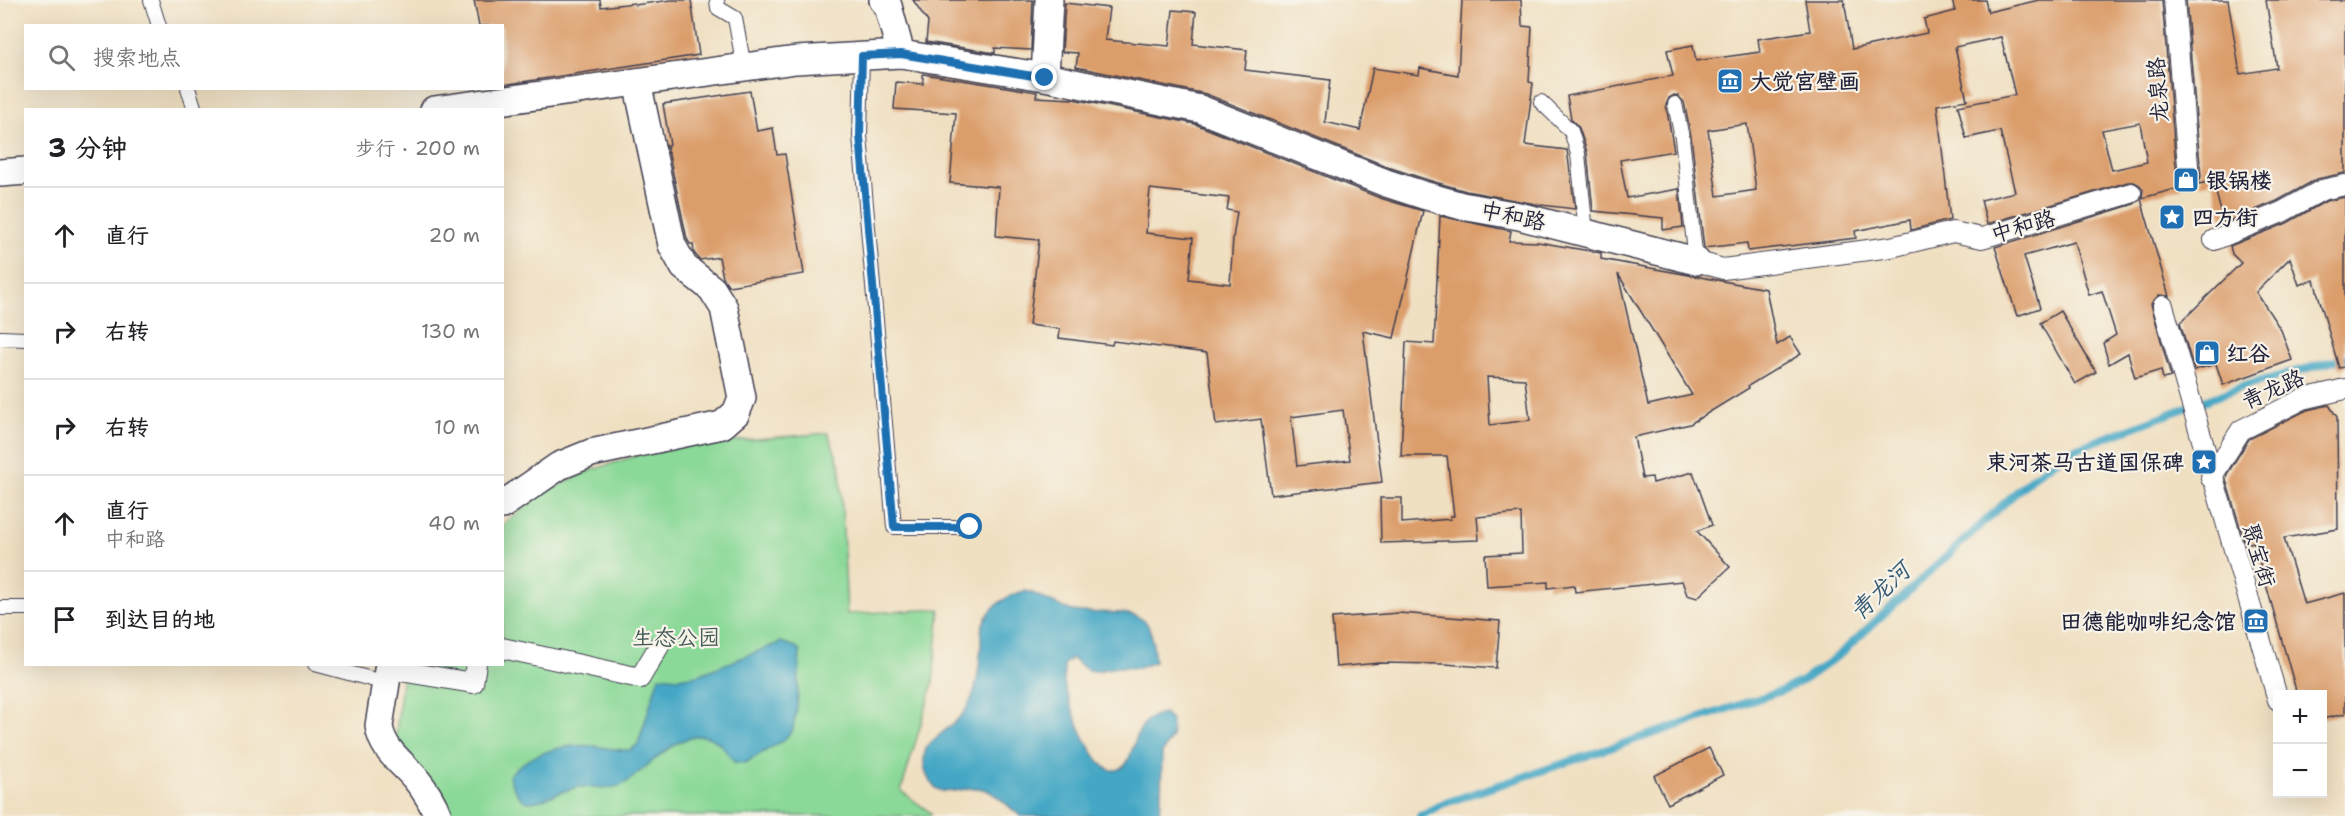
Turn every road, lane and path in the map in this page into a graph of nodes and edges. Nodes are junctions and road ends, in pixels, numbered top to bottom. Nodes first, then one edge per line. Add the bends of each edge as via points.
1 (151, 0) edge
2 (717, 0) edge
3 (883, 0) edge
4 (1049, 0) edge
5 (2174, 0) edge
6 (158, 24) edge
7 (901, 54) junction
8 (862, 56) junction
9 (744, 67) junction
10 (1045, 78) junction
11 (637, 82) junction
12 (190, 90) edge
13 (1541, 102) dead end
14 (1675, 104) dead end
15 (194, 108) edge
16 (448, 108) edge
17 (24, 171) edge
18 (0, 173) edge
19 (2189, 177) dead end
20 (2345, 185) edge
21 (2131, 193) dead end
22 (1586, 233) junction
23 (2214, 240) dead end
24 (1696, 261) junction
25 (2163, 306) dead end
26 (0, 338) edge
27 (24, 339) edge
28 (2345, 389) edge
29 (2211, 478) junction
30 (504, 504) edge
31 (970, 527) dead end
32 (0, 608) edge
33 (24, 608) edge
34 (660, 646) dead end
35 (504, 648) edge
36 (333, 666) edge
37 (476, 666) edge
38 (388, 672) edge
39 (2274, 690) edge
40 (438, 816) edge

1 - 6 lane
2 - 9 lane via 718,8 735,18
3 - 7 street
4 - 10 street
5 - 19 street, 龙泉路
7 - 8 street, 中和路
7 - 10 street, 中和路
8 - 9 street, 中和路
8 - 31 lane via 860,136 894,527
9 - 11 street, 中和路
10 - 22 street, 中和路 via 1200,109 1423,195
11 - 16 street, 中和路
11 - 30 street via 672,245 684,267 711,289 724,308 742,390 740,406 723,426 591,453 559,466
12 - 15 lane
13 - 22 lane via 1571,131 1578,154
14 - 24 lane
17 - 18 street
20 - 23 street via 2322,190 2282,212
21 - 24 street, 中和路 via 1982,238 1953,232 1891,247 1723,269
22 - 24 street, 中和路
25 - 29 street, 聚宝街
26 - 27 lane
28 - 29 street, 青龙路 via 2303,399 2241,430
29 - 39 street, 聚宝街
32 - 33 lane
34 - 35 street via 640,678
36 - 38 lane
37 - 38 street via 473,683
38 - 40 street via 380,734 387,748 421,786

